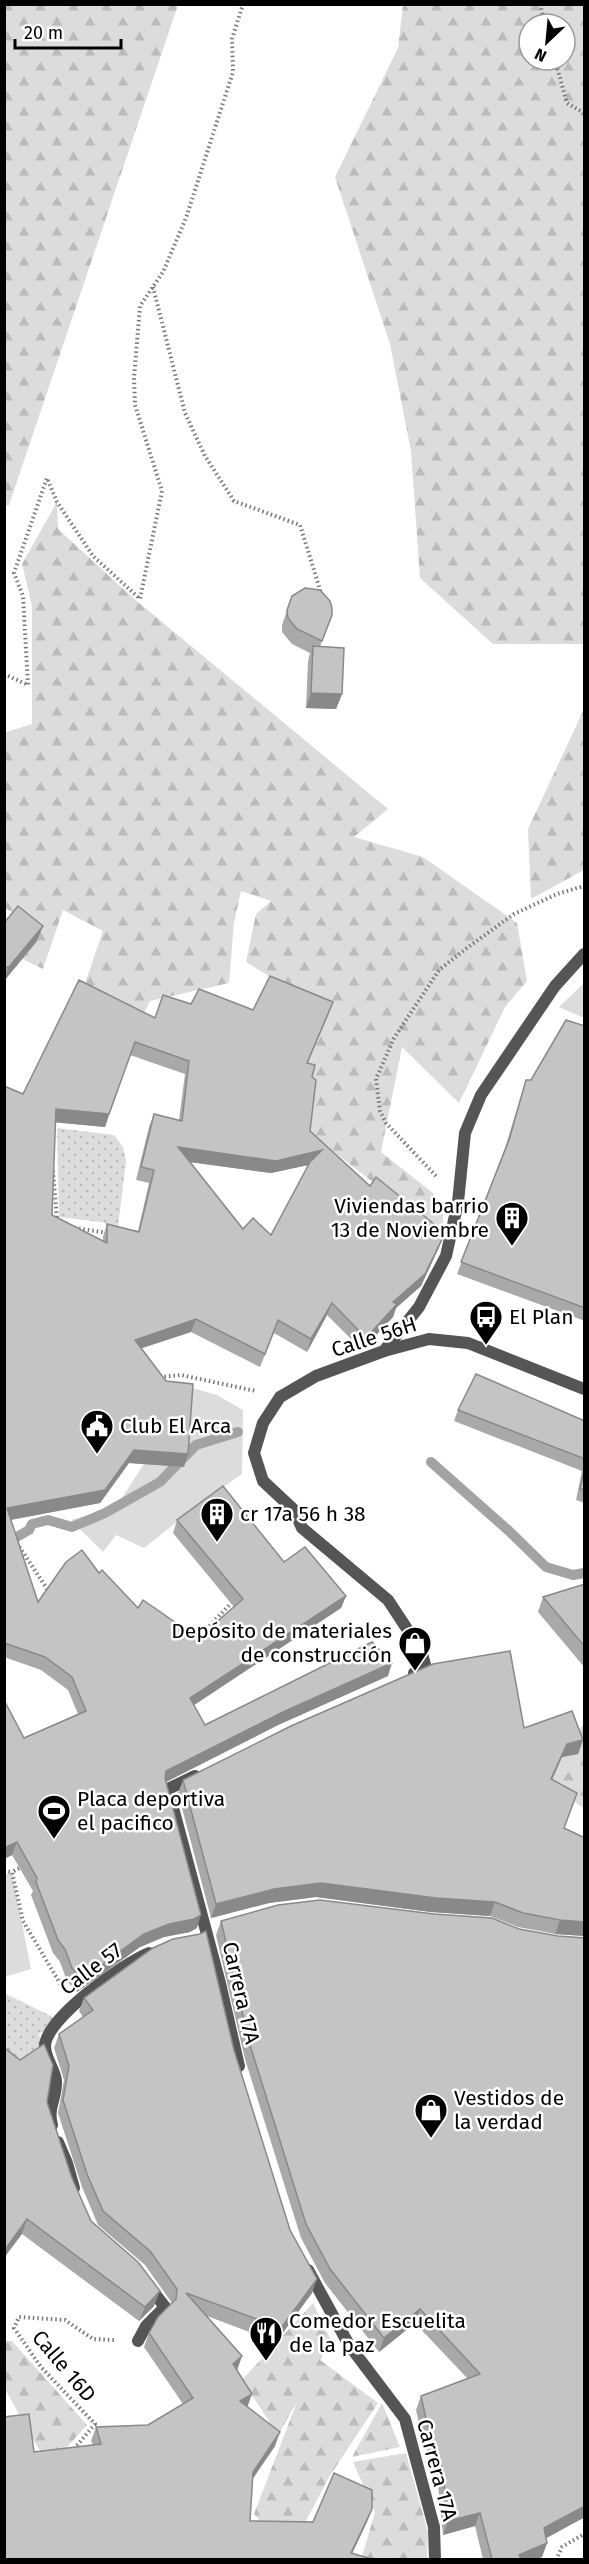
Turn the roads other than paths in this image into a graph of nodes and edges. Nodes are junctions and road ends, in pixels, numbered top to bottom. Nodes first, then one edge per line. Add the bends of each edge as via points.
1 (585, 954) edge
2 (384, 1351) junction
3 (585, 1389) edge
4 (405, 1677) edge
5 (210, 1768) edge
6 (217, 1924) dead end
7 (206, 1931) junction
8 (193, 1940) edge
9 (166, 1945) edge
10 (244, 2083) edge
11 (79, 2200) edge
12 (304, 2262) edge
13 (139, 2271) edge
14 (138, 2341) road end
15 (435, 2559) edge

1 - 2 street via 555,986 481,1095 465,1133 458,1202 446,1256 419,1307
2 - 3 street, Calle 56H via 429,1339 468,1343
2 - 4 street, Calle 56H via 316,1376 280,1397 263,1423 254,1453 263,1481 294,1510 302,1528 388,1600 421,1650 426,1668
5 - 7 street, Carrera 17A via 168,1789
6 - 7 street
7 - 8 street
7 - 10 street, Carrera 17A
9 - 11 street, Calle 57 via 144,1954 75,2004 57,2021 45,2044 56,2079 49,2114
12 - 15 street, Carrera 17A via 349,2345 405,2419 434,2527
13 - 14 street via 165,2307 146,2326

